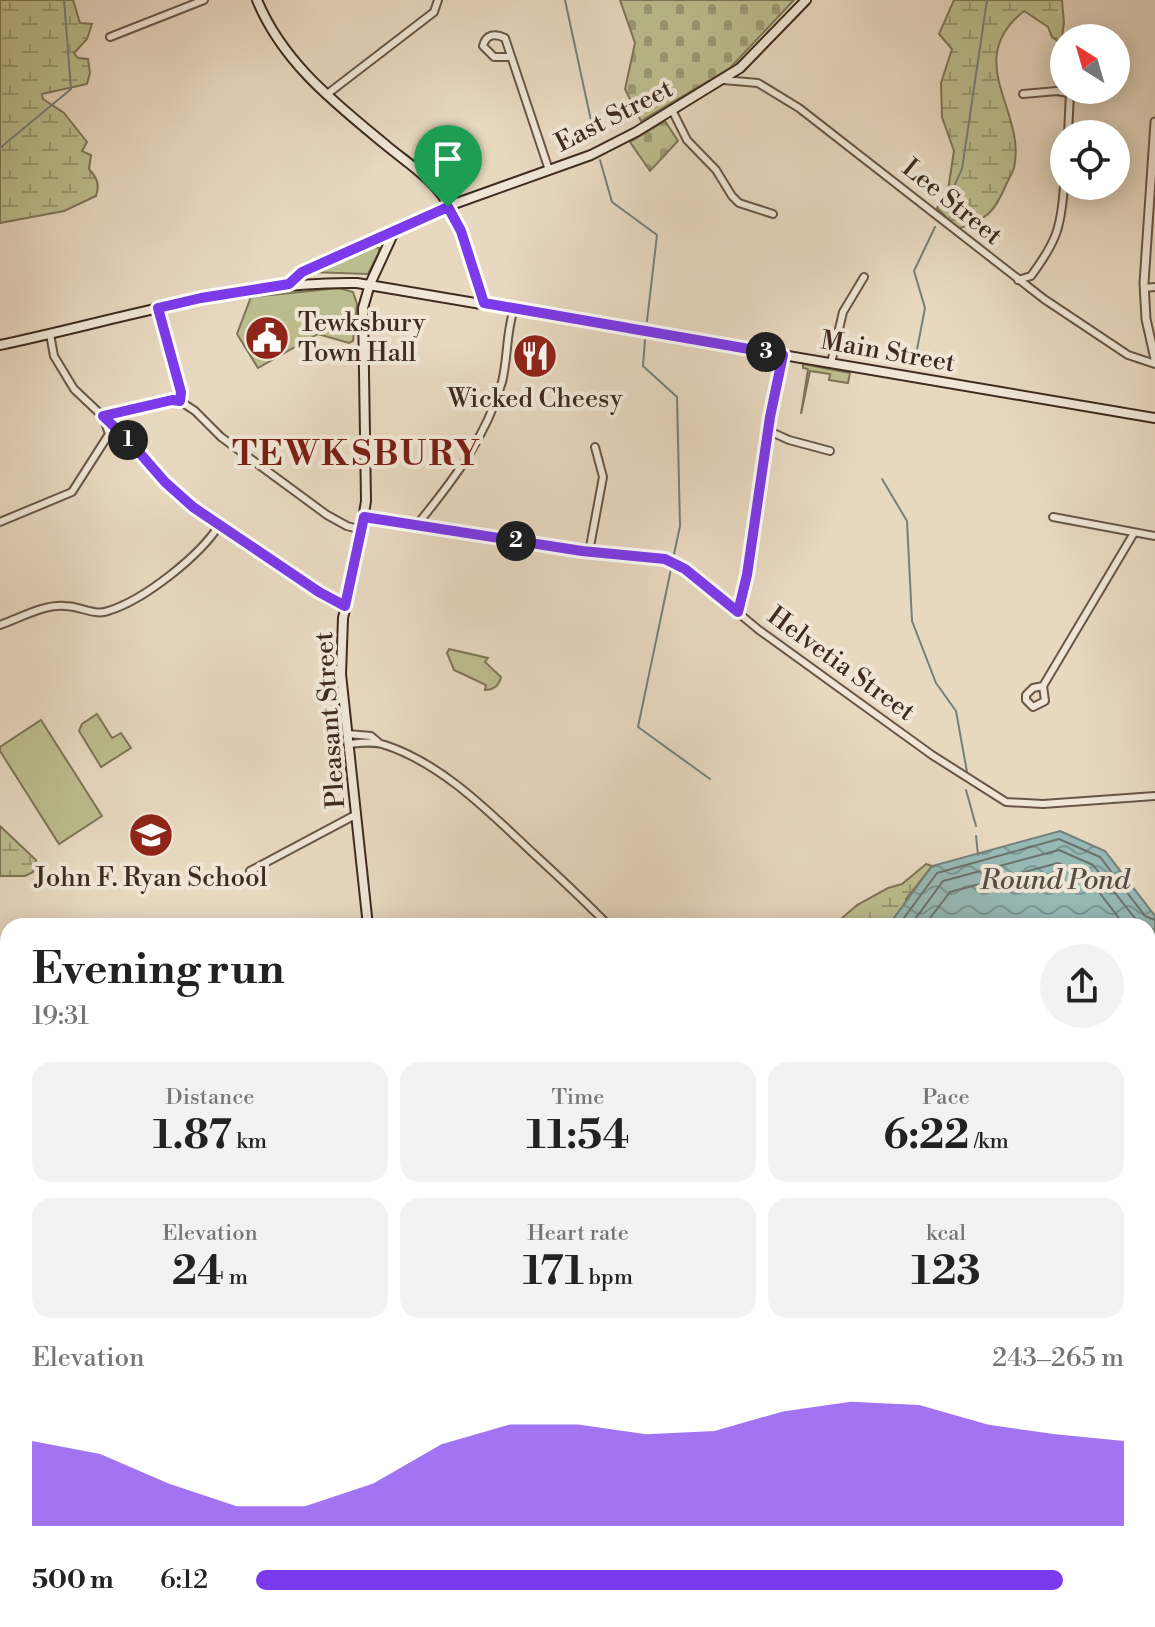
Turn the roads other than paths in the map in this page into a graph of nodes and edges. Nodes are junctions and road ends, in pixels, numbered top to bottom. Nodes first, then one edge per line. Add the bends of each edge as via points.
1 (204, 0) edge
2 (438, 0) edge
3 (806, 0) edge
4 (261, 1) edge
5 (110, 37) dead end
6 (510, 57) junction
7 (723, 80) junction
8 (1050, 91) edge
9 (1023, 94) dead end
10 (326, 95) junction
11 (672, 110) junction
12 (1155, 122) edge
13 (549, 170) junction
14 (1064, 200) edge
15 (448, 207) junction
16 (773, 214) dead end
17 (394, 232) junction
18 (1145, 242) junction
19 (1155, 244) edge
20 (864, 277) dead end
21 (1018, 280) junction
22 (289, 284) junction
23 (370, 284) junction
24 (1155, 287) edge
25 (1144, 288) junction
26 (484, 303) junction
27 (158, 308) junction
28 (514, 309) junction
29 (50, 334) junction
30 (0, 345) edge
31 (783, 355) junction
32 (1155, 362) edge
33 (831, 363) junction
34 (180, 401) junction
35 (103, 416) junction
36 (1155, 418) edge
37 (769, 431) junction
38 (595, 447) dead end
39 (830, 451) dead end
40 (364, 517) junction
41 (1053, 517) dead end
42 (0, 522) edge
43 (220, 524) junction
44 (416, 526) junction
45 (362, 530) junction
46 (1134, 533) junction
47 (1155, 536) edge
48 (589, 552) junction
49 (345, 606) junction
50 (738, 612) junction
51 (0, 625) edge
52 (1043, 686) dead end
53 (348, 739) junction
54 (1155, 796) edge
55 (357, 814) junction
56 (250, 871) dead end
57 (367, 918) edge
58 (601, 918) edge

1 - 5 street
2 - 10 street via 434,12
3 - 7 main road, East Street via 749,61
4 - 10 main road via 282,47
6 - 6 street via 505,38 498,34 485,40 488,53
6 - 13 street
7 - 11 main road, East Street
7 - 21 street, Lee Street via 758,83 799,108
8 - 9 street
10 - 15 main road via 418,170
11 - 13 main road, East Street via 603,149
11 - 16 street via 687,140 732,196
12 - 18 street
13 - 15 main road, East Street
14 - 21 street via 1057,236 1031,276
15 - 17 main road, East Street
15 - 26 main road
17 - 22 main road, East Street via 302,272
17 - 23 main road, Pleasant Street
18 - 19 street
18 - 25 street
20 - 33 street via 843,312
21 - 32 street, Lee Street via 1116,348
22 - 23 main road, Main Street
22 - 27 main road, Main Street
23 - 26 main road, Main Street
23 - 40 main road, Pleasant Street via 362,337
24 - 25 street
25 - 32 street
26 - 28 main road, Main Street
27 - 29 main road, Main Street
27 - 34 street
28 - 31 main road, Main Street
28 - 44 street via 492,414
29 - 30 main road, Main Street
29 - 35 street via 50,347 68,381
31 - 33 main road, Main Street
31 - 37 street
33 - 36 main road, Main Street
34 - 35 street
34 - 45 street via 327,515
35 - 42 street via 109,434 72,492
35 - 43 street via 182,498
37 - 39 street
37 - 50 street
38 - 48 street via 603,477
40 - 44 street, Helvetia Street
40 - 45 main road, Pleasant Street
41 - 46 street
43 - 49 street
43 - 51 street via 194,557 119,607 99,612 57,606
44 - 48 street, Helvetia Street
45 - 49 main road, Pleasant Street
46 - 47 street
46 - 52 street
48 - 50 street, Helvetia Street via 671,561
49 - 53 main road, Pleasant Street via 341,674
50 - 54 street, Helvetia Street via 957,774 1006,802
53 - 55 main road, Pleasant Street
53 - 58 street via 381,744 414,758 458,787
55 - 56 street
55 - 57 main road, Pleasant Street

